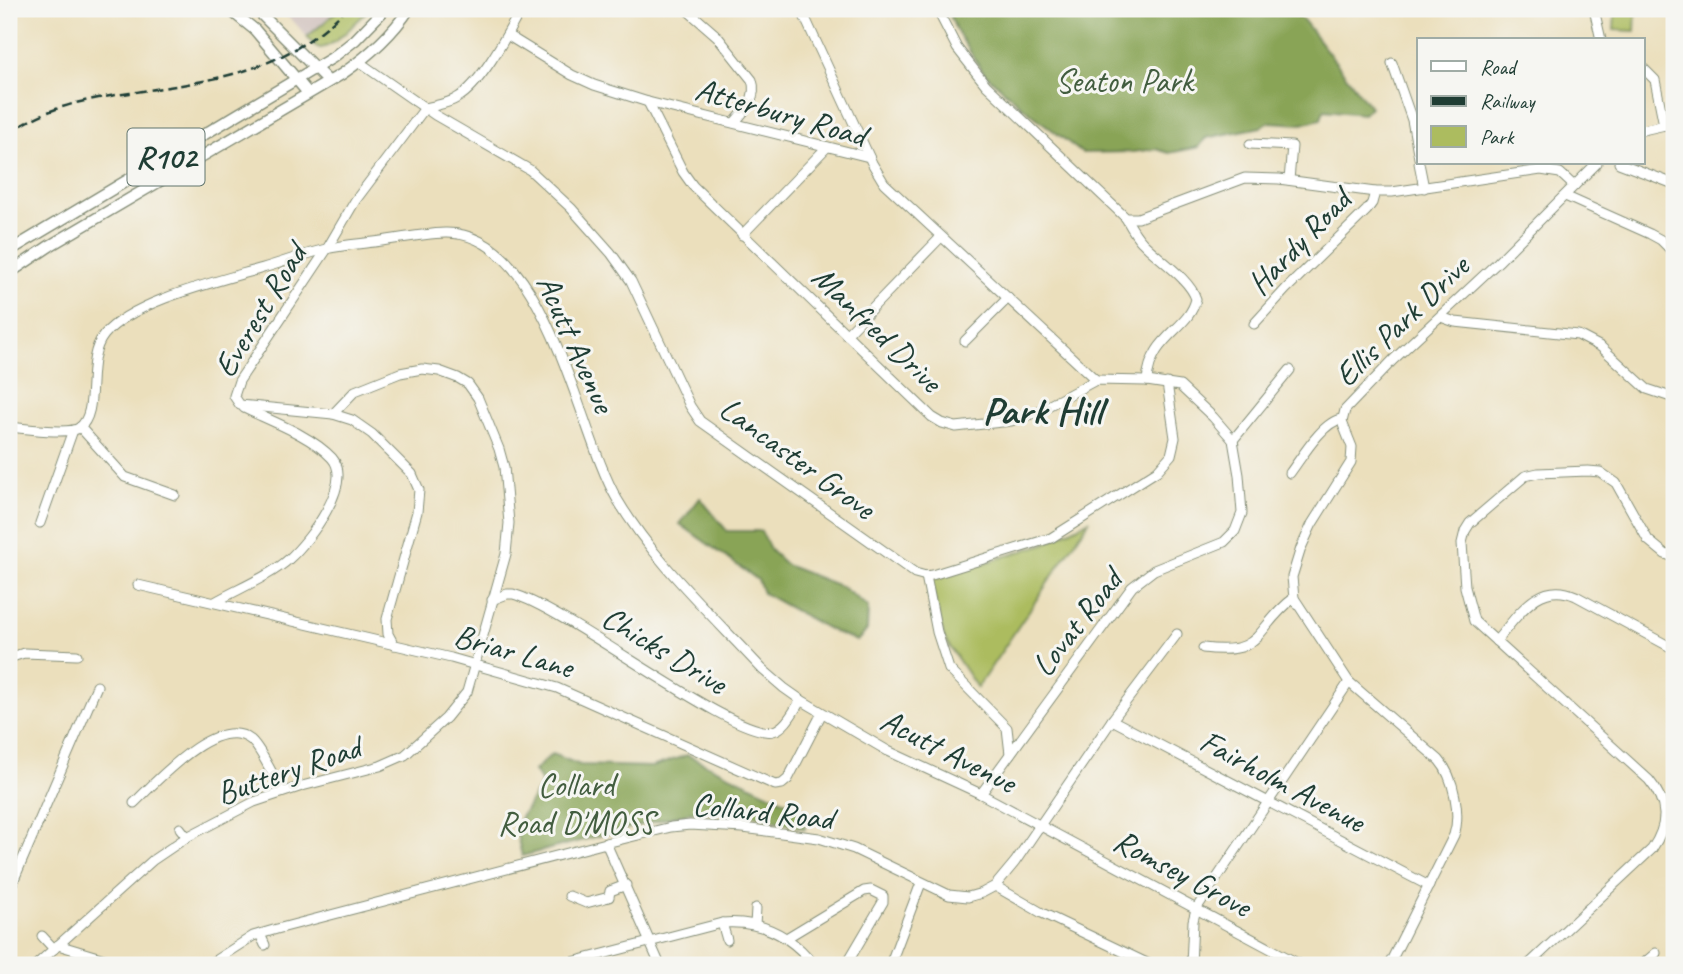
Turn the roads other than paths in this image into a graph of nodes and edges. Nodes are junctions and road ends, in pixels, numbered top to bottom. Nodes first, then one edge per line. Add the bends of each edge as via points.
1 (229, 9) edge
2 (256, 9) edge
3 (385, 9) edge
4 (410, 9) edge
5 (521, 9) edge
6 (686, 9) edge
7 (801, 9) edge
8 (937, 9) edge
9 (1594, 9) edge
10 (507, 35) junction
11 (1601, 38) edge
12 (359, 62) junction
13 (1392, 63) dead end
14 (316, 67) junction
15 (1644, 69) edge
16 (297, 79) junction
17 (328, 81) junction
18 (308, 93) junction
19 (648, 102) junction
20 (425, 108) junction
21 (734, 123) junction
22 (1669, 124) edge
23 (1644, 130) edge
24 (1250, 144) dead end
25 (827, 147) junction
26 (1417, 149) edge
27 (869, 157) junction
28 (1420, 164) edge
29 (1596, 164) edge
30 (1622, 164) edge
31 (1289, 180) junction
32 (1674, 184) edge
33 (1574, 186) junction
34 (1424, 188) junction
35 (1376, 192) junction
36 (1565, 196) junction
37 (1126, 218) junction
38 (743, 235) junction
39 (941, 237) junction
40 (327, 249) junction
41 (9, 251) edge
42 (1674, 253) edge
43 (9, 273) edge
44 (1008, 298) junction
45 (1441, 317) junction
46 (1254, 324) dead end
47 (846, 335) junction
48 (965, 341) dead end
49 (1290, 370) dead end
50 (1096, 380) junction
51 (1147, 381) junction
52 (1167, 383) junction
53 (1674, 398) edge
54 (240, 405) junction
55 (333, 414) junction
56 (1342, 419) junction
57 (9, 427) edge
58 (77, 428) junction
59 (1233, 440) junction
60 (1290, 473) dead end
61 (175, 495) dead end
62 (40, 523) dead end
63 (1674, 557) edge
64 (926, 576) junction
65 (138, 584) dead end
66 (1294, 598) junction
67 (492, 600) junction
68 (215, 602) junction
69 (1177, 634) dead end
70 (1496, 641) junction
71 (394, 645) junction
72 (1203, 648) dead end
73 (1674, 649) edge
74 (77, 655) dead end
75 (9, 658) edge
76 (475, 665) junction
77 (1349, 682) junction
78 (97, 686) dead end
79 (801, 700) junction
80 (822, 713) junction
81 (1112, 720) junction
82 (1010, 754) junction
83 (282, 792) junction
84 (981, 794) junction
85 (1269, 802) junction
86 (134, 803) dead end
87 (1039, 826) junction
88 (180, 828) dead end
89 (187, 837) junction
90 (606, 843) junction
91 (921, 883) junction
92 (626, 885) junction
93 (995, 886) junction
94 (1429, 886) junction
95 (9, 891) edge
96 (569, 896) dead end
97 (756, 908) dead end
98 (1196, 909) junction
99 (722, 923) junction
100 (755, 925) junction
101 (260, 934) junction
102 (43, 936) dead end
103 (788, 937) junction
104 (727, 940) dead end
105 (650, 942) junction
106 (265, 945) dead end
107 (56, 947) junction
108 (1656, 953) dead end
109 (36, 965) edge
110 (124, 965) edge
111 (208, 965) edge
112 (561, 965) edge
113 (660, 965) edge
114 (814, 965) edge
115 (846, 965) edge
116 (890, 965) edge
117 (1151, 965) edge
118 (1191, 965) edge
119 (1301, 965) edge
120 (1389, 965) edge
121 (1528, 965) edge
122 (1642, 965) edge

1 - 16 main road via 256,30
2 - 14 main road
3 - 14 main road, R102 via 355,40
4 - 12 main road, R102
5 - 10 street
6 - 21 street via 722,41 752,80 752,98
7 - 27 street
8 - 37 street via 972,70
9 - 11 street
10 - 19 street, Atterbury Road via 582,80
10 - 20 street via 465,93
12 - 17 main road, R102
12 - 20 street, Lancaster Grove
13 - 26 street
14 - 16 main road, R102
14 - 17 main road
15 - 22 street via 1655,80
16 - 18 main road
16 - 41 main road, R102
17 - 18 main road, R102
18 - 43 main road, R102
19 - 21 street, Atterbury Road
19 - 38 street, Manfred Drive via 686,177
20 - 40 street, Everest Road via 355,201
20 - 64 street, Lancaster Grove via 530,170 595,234 631,281 700,421 868,541
21 - 25 street, Atterbury Road
22 - 23 street
24 - 31 street via 1292,146
25 - 27 street, Atterbury Road
25 - 38 street
27 - 39 street, Atterbury Road via 884,183
28 - 34 street
29 - 33 street, Ellis Park Drive
30 - 32 street
31 - 35 street
31 - 37 street via 1245,178 1138,218
33 - 34 street via 1560,173 1541,170
33 - 36 street, Ellis Park Drive
34 - 35 street
35 - 46 street, Hardy Road via 1367,210
36 - 42 street via 1650,234
36 - 45 street, Ellis Park Drive
37 - 51 street via 1136,236 1182,279 1196,299 1156,349
38 - 47 street, Manfred Drive
39 - 44 street, Atterbury Road
39 - 47 street
40 - 54 street, Everest Road via 239,381 234,396
40 - 58 street, Acutt Avenue via 178,294 128,315 103,336 94,354 91,404
40 - 79 street, Acutt Avenue via 446,233 472,239 509,264 540,310 578,398 600,467 629,517 762,668
44 - 48 street
44 - 50 street, Atterbury Road
45 - 53 street via 1578,335 1601,347 1647,389
45 - 56 street, Ellis Park Drive via 1355,398
47 - 50 street, Manfred Drive via 932,417 950,426 1021,419
49 - 59 street
50 - 51 street, Manfred Drive
51 - 52 street, Manfred Drive
52 - 59 street via 1180,386
52 - 64 street via 1175,438 1171,455 1157,471 1051,538
54 - 55 street, Everest Road
54 - 68 street via 322,449 336,464 340,478 333,499 288,560
55 - 67 street, Buttery Road via 355,391 412,370 450,374 474,390 499,450 509,509 506,554
55 - 71 street, Everest Road via 360,424 412,474 418,486 417,512 387,619
56 - 60 street via 1323,430
56 - 66 street, Ellis Park Drive via 1353,454 1301,548 1292,577
57 - 58 street
58 - 61 street via 124,477
58 - 62 street, Acutt Avenue
59 - 82 street, Lovat Road via 1242,500 1235,531 1224,542 1154,570 1132,587
63 - 70 street via 1648,540 1622,491 1606,475 1588,471 1530,474 1475,517 1465,531 1462,557 1472,617
64 - 82 street via 949,669 1007,728
65 - 68 street, Briar Lane
66 - 72 street via 1247,646 1223,651
66 - 77 street
67 - 76 street, Buttery Road
67 - 79 street, Chicks Drive via 513,594 547,610 715,710 758,730 780,728
68 - 71 street, Briar Lane
69 - 81 street
70 - 73 street via 1531,602 1561,590
70 - 121 street via 1649,779 1663,802 1665,824 1653,849 1597,909
71 - 76 street, Briar Lane
74 - 75 street via 24,653
76 - 80 street, Briar Lane via 578,696 775,785 788,779
76 - 83 street, Buttery Road via 458,705 405,755
77 - 85 street
77 - 94 street via 1446,767 1457,825
78 - 95 street
79 - 80 street, Acutt Avenue
80 - 84 street, Acutt Avenue via 888,751
81 - 85 street, Fairholm Avenue
81 - 87 street
82 - 84 street, Lovat Road
83 - 86 street via 255,744 234,734 188,753
83 - 89 street, Buttery Road
84 - 87 street, Acutt Avenue
85 - 94 street, Fairholm Avenue
85 - 98 street
87 - 93 street
87 - 98 street, Romsey Grove
88 - 89 street
89 - 107 street, Buttery Road via 153,860
90 - 91 street, Collard Road via 691,825 807,836 854,849
90 - 92 street
90 - 101 street, Collard Road
91 - 93 street, Collard Road via 959,897
91 - 116 street
92 - 96 street via 610,891 609,897 586,902
92 - 105 street
93 - 117 street
94 - 120 street
97 - 100 street
98 - 118 street
98 - 119 street, Romsey Grove
99 - 100 street
99 - 104 street
99 - 105 street
100 - 103 street
101 - 106 street
101 - 111 street, Collard Road
102 - 107 street
103 - 114 street
103 - 115 street via 863,891 876,891 883,902
105 - 112 street
105 - 113 street
107 - 109 street, Buttery Road
107 - 110 street
108 - 122 street

